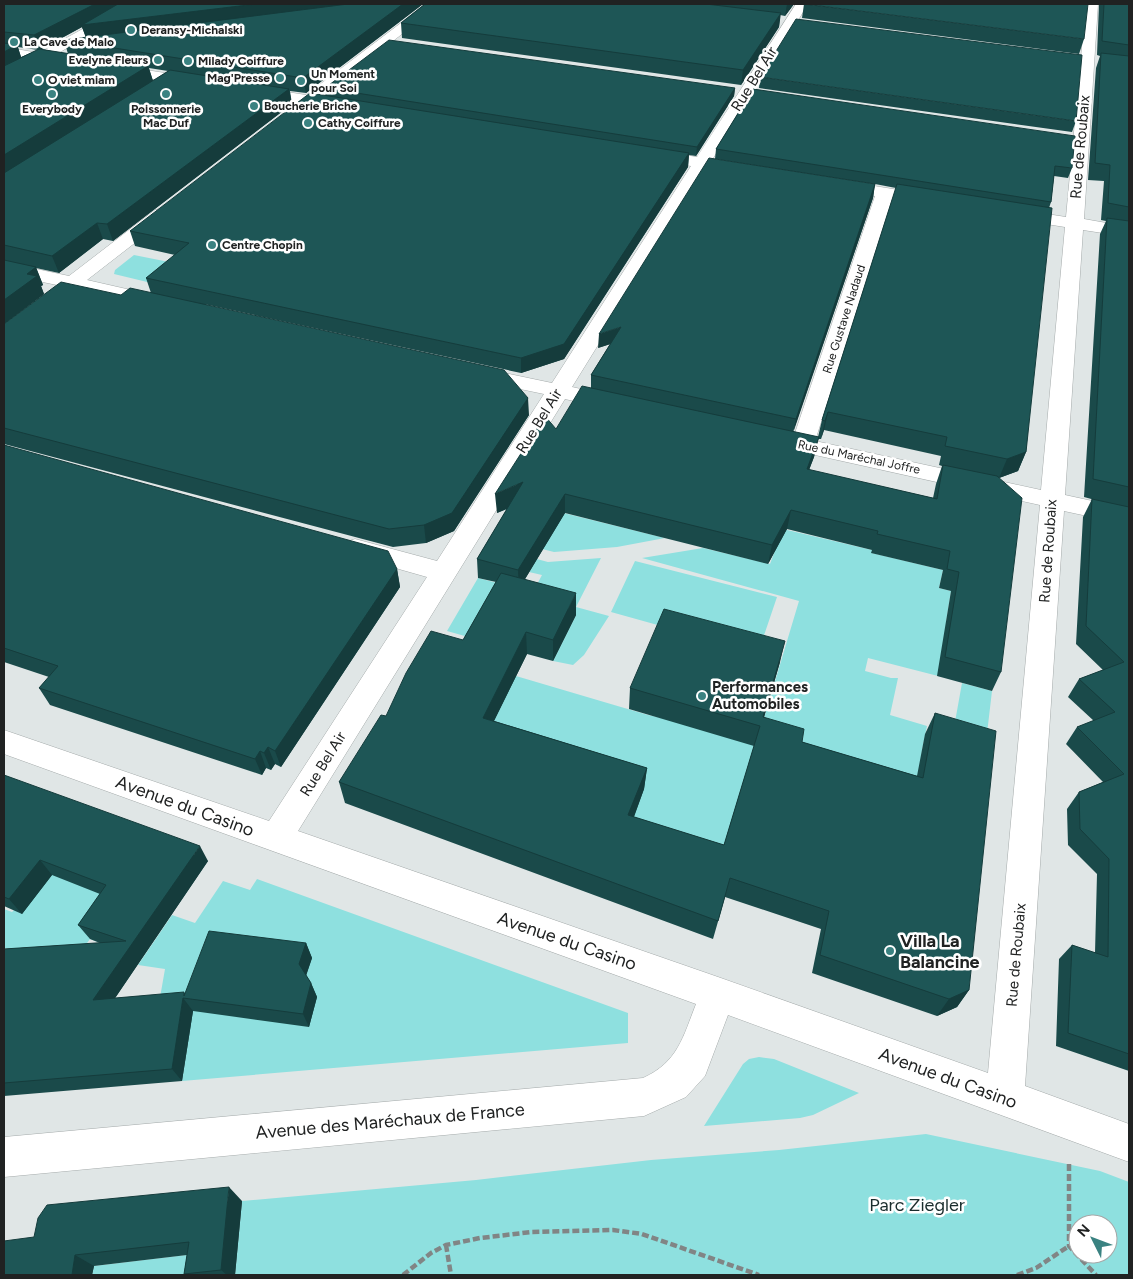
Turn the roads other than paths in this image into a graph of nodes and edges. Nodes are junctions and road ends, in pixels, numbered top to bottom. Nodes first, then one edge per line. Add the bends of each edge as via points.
1 (138, 4) edge
2 (434, 4) edge
3 (1092, 4) edge
4 (793, 18) edge
5 (386, 41) junction
6 (410, 44) edge
7 (93, 45) edge
8 (4, 51) edge
9 (48, 53) junction
10 (23, 54) junction
11 (4, 56) edge
12 (83, 64) edge
13 (103, 67) edge
14 (4, 78) edge
15 (171, 78) junction
16 (209, 84) edge
17 (238, 89) edge
18 (152, 90) edge
19 (309, 100) junction
20 (353, 107) edge
21 (287, 117) edge
22 (634, 152) edge
23 (701, 163) junction
24 (762, 173) edge
25 (819, 182) edge
26 (885, 193) junction
27 (944, 202) edge
28 (172, 206) edge
29 (1002, 212) edge
30 (1074, 223) junction
31 (1129, 232) edge
32 (4, 268) edge
33 (72, 283) junction
34 (174, 306) edge
35 (4, 336) edge
36 (460, 369) edge
37 (558, 391) junction
38 (633, 407) edge
39 (755, 434) edge
40 (802, 445) junction
41 (1052, 500) junction
42 (1129, 517) edge
43 (334, 542) edge
44 (444, 572) junction
45 (4, 742) edge
46 (276, 839) junction
47 (718, 994) junction
48 (1005, 1099) junction
49 (1129, 1143) edge
50 (4, 1157) edge

1 - 9 street
2 - 5 street
3 - 30 street, Rue de Roubaix via 1089,61 1073,139
4 - 23 street, Rue Bel Air
5 - 6 street
5 - 19 street
7 - 9 street
8 - 10 street
9 - 10 street
9 - 12 street
9 - 14 street
10 - 11 street
13 - 15 street
15 - 16 street
15 - 18 street
17 - 19 street
19 - 20 street
19 - 21 street
22 - 23 street
23 - 24 street
23 - 37 street, Rue Bel Air
25 - 26 street
26 - 27 street
26 - 40 street, Rue Gustave Nadaud
28 - 33 street
29 - 30 street
30 - 31 street
30 - 41 street, Rue de Roubaix
32 - 33 street
33 - 34 street
33 - 35 street
36 - 37 street
37 - 38 street
37 - 44 street, Rue Bel Air
39 - 40 street, Rue du Maréchal Joffre
40 - 41 street, Rue du Maréchal Joffre
41 - 42 street, Rue du Maréchal Joffre
41 - 48 street, Rue de Roubaix
43 - 44 street
44 - 46 street, Rue Bel Air
45 - 46 street, Avenue du Casino
46 - 47 street, Avenue du Casino
47 - 48 street, Avenue du Casino
47 - 50 street, Avenue des Maréchaux de France via 692,1063 673,1084 644,1097
48 - 49 street, Avenue du Casino

